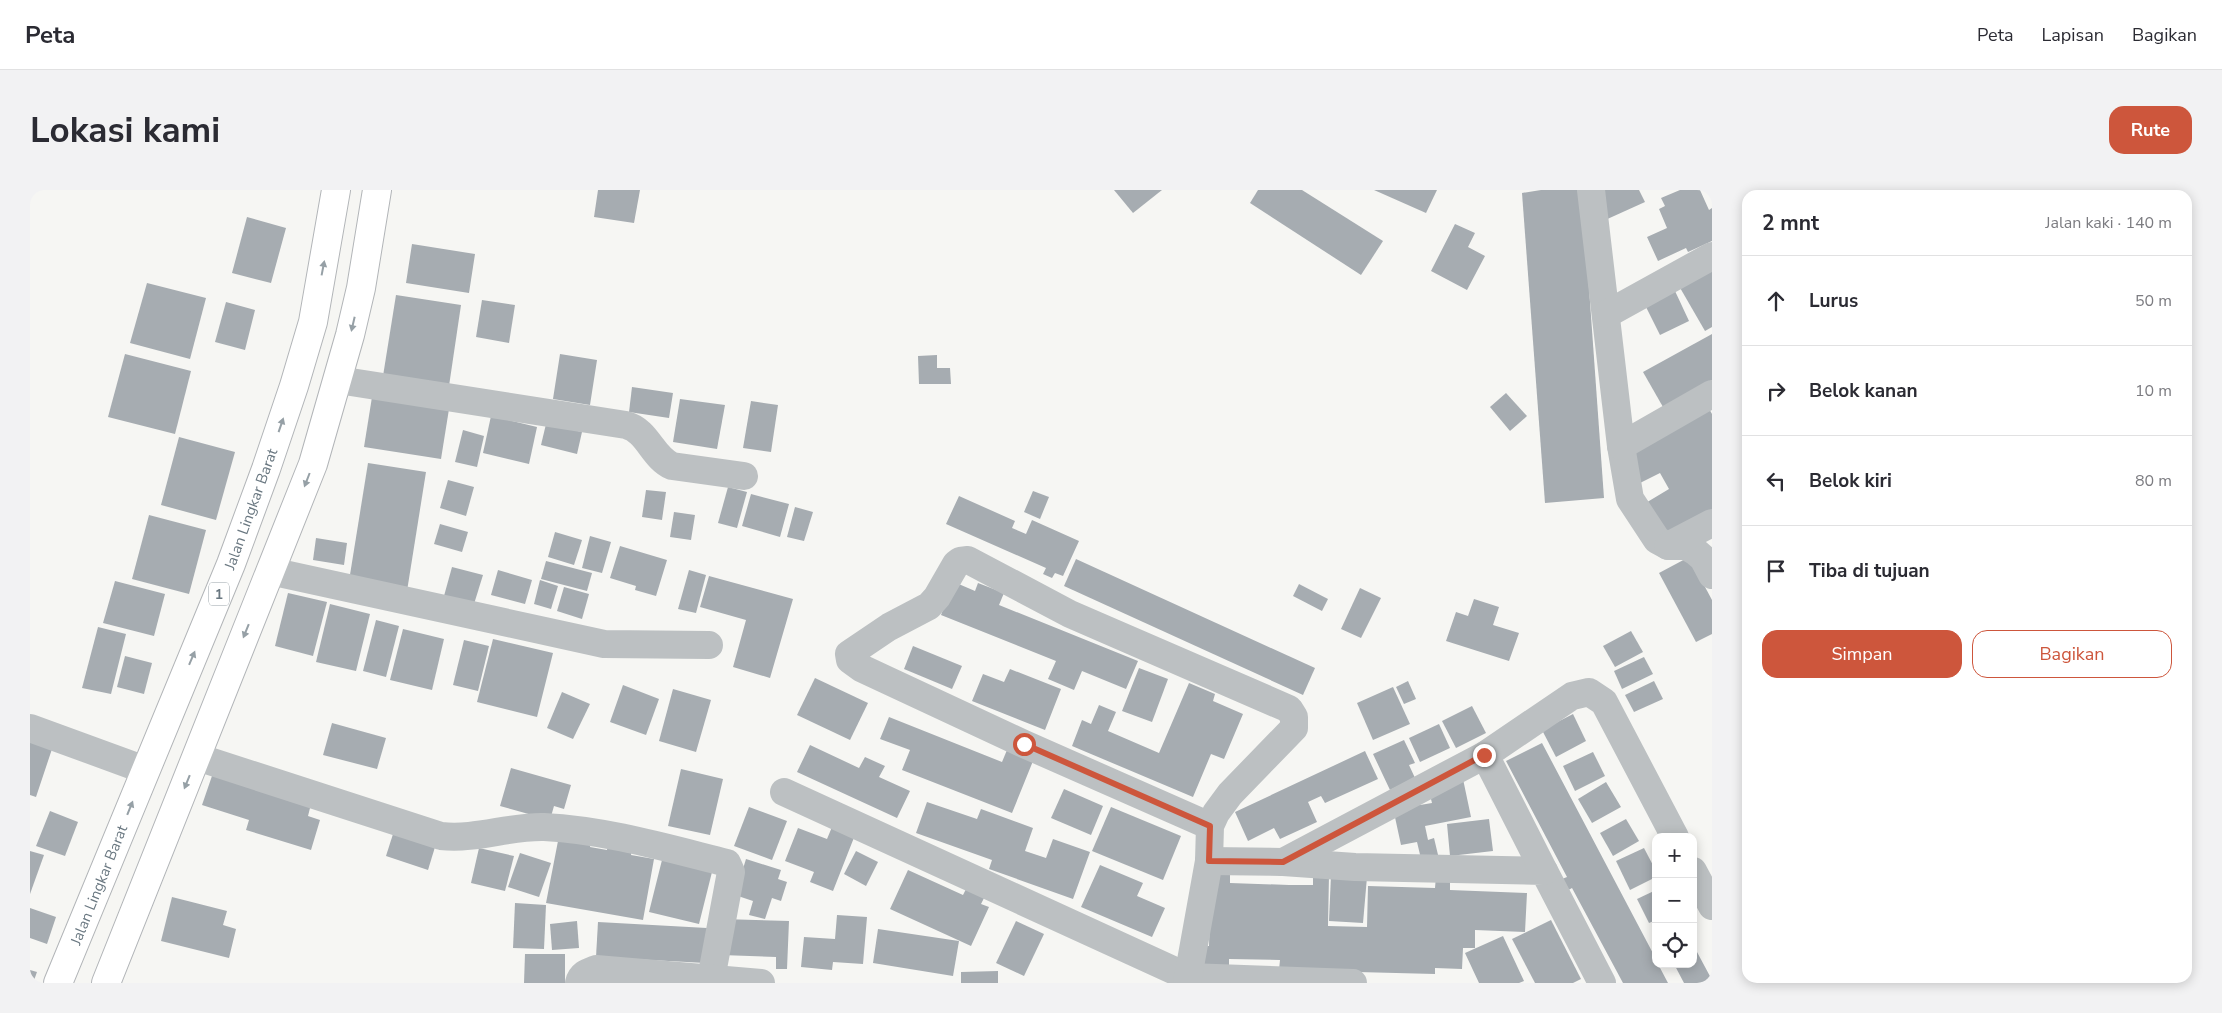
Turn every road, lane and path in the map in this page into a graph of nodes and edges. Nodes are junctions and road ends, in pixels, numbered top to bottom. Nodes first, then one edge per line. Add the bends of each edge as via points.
1 (336, 190) edge
2 (376, 190) edge
3 (1591, 190) edge
4 (1712, 256) edge
5 (1607, 314) junction
6 (338, 380) junction
7 (1712, 394) edge
8 (1621, 446) junction
9 (744, 476) dead end
10 (1712, 523) edge
11 (1668, 546) junction
12 (270, 571) junction
13 (1712, 574) edge
14 (709, 645) dead end
15 (30, 728) edge
16 (1484, 755) junction
17 (197, 756) junction
18 (145, 770) junction
19 (784, 792) dead end
20 (1210, 826) junction
21 (1673, 833) edge
22 (1209, 861) junction
23 (1283, 862) junction
24 (1544, 871) junction
25 (1697, 878) edge
26 (1712, 906) edge
27 (82, 927) junction
28 (121, 946) junction
29 (711, 979) junction
30 (1188, 980) edge
31 (60, 983) edge
32 (106, 983) edge
33 (579, 983) edge
34 (760, 983) edge
35 (1353, 983) edge
36 (1602, 983) edge

18 -> 1 highway, Jalan Lingkar Barat / 1 via 231,564 294,386 312,322
2 -> 6 highway via 361,288
3 - 5 street
4 - 5 street
5 - 8 street
6 - 9 street via 626,425 639,430 663,461 672,466
6 -> 12 highway via 313,464
7 - 8 street
8 - 11 street via 1630,499 1657,540
10 - 11 street
11 - 13 street via 1686,546 1696,552
12 - 14 street via 604,644
12 -> 17 highway
15 - 18 street
16 - 21 street via 1572,696 1590,692 1604,702
16 - 23 street
16 - 24 street
17 -> 28 highway
17 - 29 street via 441,836 466,838 542,827 641,840 727,864 731,872
27 -> 18 highway, Jalan Lingkar Barat / 1
19 - 30 street
20 - 20 street via 1230,794 1294,728 1294,717 1289,709 1070,614 968,560 956,564 929,606 889,627 849,654 850,660 861,668
20 - 22 street
22 - 23 street
22 - 30 street
23 - 24 street via 1355,867
24 - 36 street
25 - 26 street
27 - 28 highway
27 - 31 highway, Jalan Lingkar Barat / 1
28 - 32 highway
29 - 33 street via 596,969 586,973
29 - 34 street
30 - 35 street

